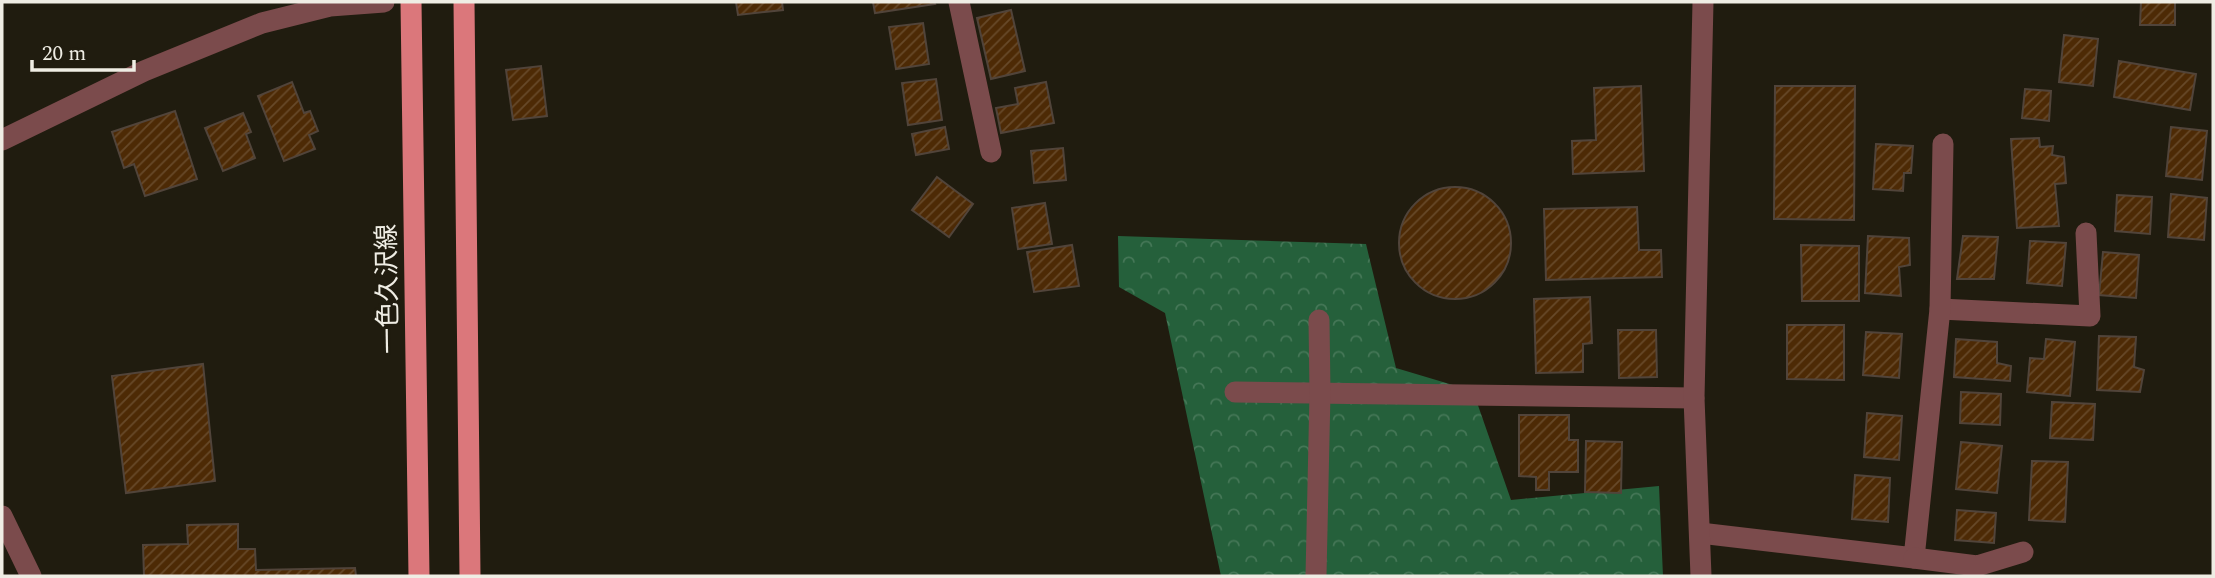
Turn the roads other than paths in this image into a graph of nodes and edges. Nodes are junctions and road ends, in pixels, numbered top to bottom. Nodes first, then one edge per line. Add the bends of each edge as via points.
1 (384, 2) edge
2 (411, 2) edge
3 (464, 2) edge
4 (958, 2) edge
5 (1703, 2) edge
6 (2, 140) edge
7 (1942, 144) dead end
8 (991, 152) dead end
9 (2086, 233) dead end
10 (1940, 309) junction
11 (1319, 320) dead end
12 (1235, 392) dead end
13 (1320, 393) junction
14 (1695, 398) junction
15 (2, 516) edge
16 (1700, 533) junction
17 (2023, 552) dead end
18 (1914, 558) junction
19 (30, 576) edge
20 (419, 576) edge
21 (470, 576) edge
22 (1316, 576) edge
23 (1701, 576) edge

1 - 6 street via 330,6 262,23 144,71
2 - 20 main road, 一色久沢線
3 - 21 main road
4 - 8 street
5 - 14 street
7 - 10 street
9 - 10 street via 2090,316
10 - 18 street
11 - 13 street
12 - 13 street
13 - 14 street
13 - 22 street
14 - 16 street
15 - 19 street
16 - 18 street
16 - 23 street
17 - 18 street via 1977,566

